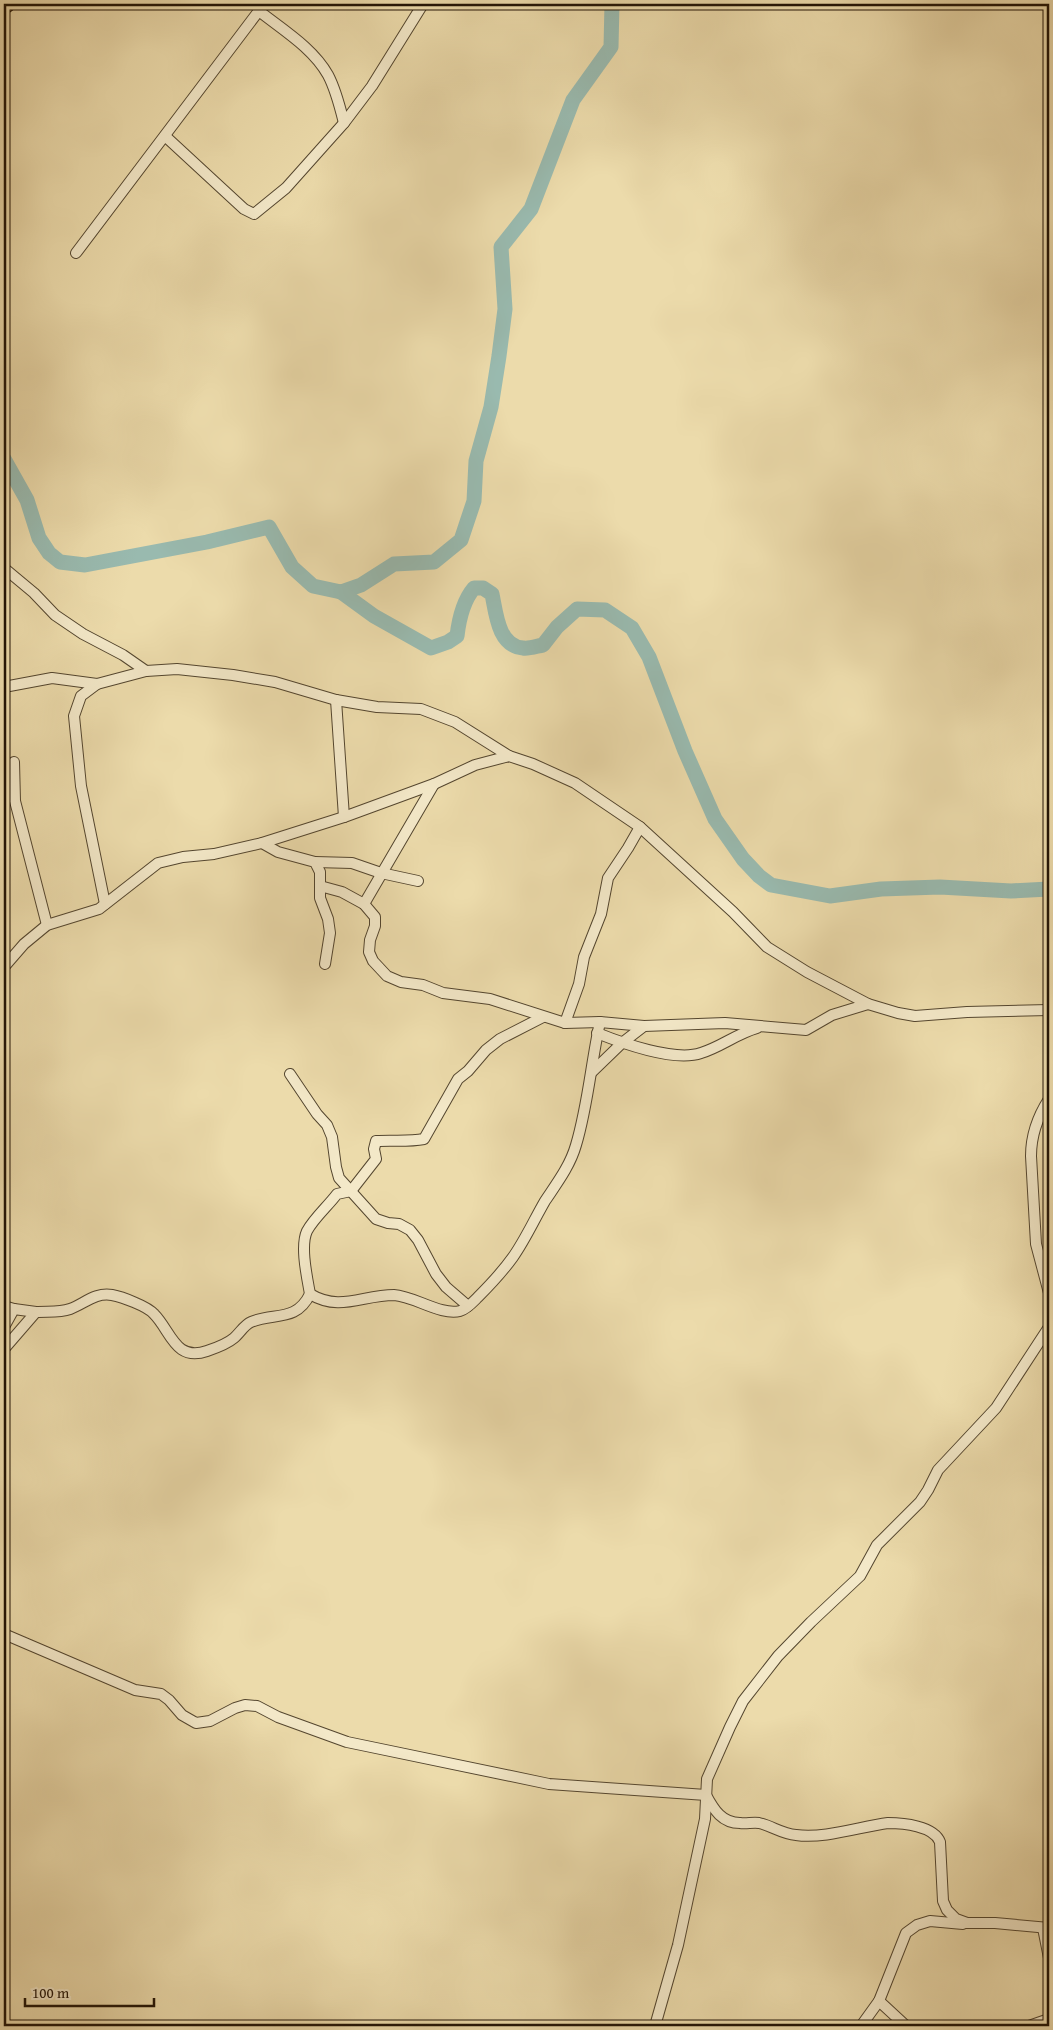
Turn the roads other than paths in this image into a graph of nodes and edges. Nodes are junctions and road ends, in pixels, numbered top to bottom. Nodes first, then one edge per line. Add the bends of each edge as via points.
1 (8, 4) edge
2 (423, 4) edge
3 (4, 7) edge
4 (262, 7) edge
5 (344, 123) junction
6 (165, 136) junction
7 (76, 253) dead end
8 (4, 568) edge
9 (146, 671) junction
10 (96, 684) junction
11 (4, 687) edge
12 (336, 700) junction
13 (509, 756) junction
14 (14, 762) dead end
15 (434, 784) junction
16 (344, 817) junction
17 (640, 827) junction
18 (262, 843) junction
19 (315, 862) junction
20 (381, 873) junction
21 (418, 881) dead end
22 (320, 886) junction
23 (105, 904) junction
24 (364, 904) junction
25 (47, 925) junction
26 (325, 964) dead end
27 (4, 967) edge
28 (868, 1004) junction
29 (1049, 1010) edge
30 (543, 1017) junction
31 (565, 1023) junction
32 (644, 1026) junction
33 (763, 1026) junction
34 (598, 1027) junction
35 (622, 1043) junction
36 (592, 1072) junction
37 (290, 1074) dead end
38 (1049, 1099) edge
39 (351, 1191) junction
40 (1049, 1293) edge
41 (310, 1294) junction
42 (4, 1306) edge
43 (468, 1306) junction
44 (14, 1309) junction
45 (36, 1312) junction
46 (4, 1327) edge
47 (1049, 1327) edge
48 (4, 1349) edge
49 (4, 1634) edge
50 (706, 1796) junction
51 (967, 1923) junction
52 (1046, 1928) edge
53 (1049, 1958) edge
54 (879, 2001) junction
55 (1049, 2019) edge
56 (655, 2026) edge
57 (861, 2026) edge
58 (906, 2026) edge
59 (1029, 2026) edge

1 - 3 main road
2 - 5 street via 372,86
4 - 5 street via 328,74
4 - 6 street
5 - 6 street via 286,188 254,214 244,210
6 - 7 street
8 - 9 street via 55,614
9 - 10 street
9 - 12 street via 233,675 275,682
10 - 11 street via 52,678
10 - 23 street via 81,696 74,716 81,786
12 - 13 street via 377,707 421,709 455,722
12 - 16 street
13 - 15 street via 475,765
13 - 17 street via 575,783
14 - 25 street via 16,801
15 - 16 street
15 - 20 street
16 - 18 street
17 - 28 street via 767,947
17 - 31 street via 608,878 601,914 584,957 579,984
18 - 19 street via 278,852
18 - 23 street via 158,863
19 - 20 street via 352,863
19 - 22 street via 320,872
20 - 21 street
20 - 24 street
22 - 24 street via 342,892
22 - 26 street via 330,933
23 - 25 street via 86,914
24 - 30 street via 374,918 375,926 368,952 387,976 443,993 490,999
25 - 27 street
28 - 29 street via 915,1016
28 - 33 street via 832,1015 806,1030
30 - 31 street
30 - 39 street via 500,1039 486,1050 458,1079 424,1139 376,1141 376,1159
31 - 34 street
32 - 33 street via 725,1023
32 - 34 street
32 - 35 street
33 - 35 street via 740,1033 700,1054 682,1056
34 - 35 street
34 - 36 street
35 - 36 street
36 - 43 street via 576,1146 566,1170 513,1258
37 - 39 street via 327,1125 340,1178
38 - 40 street via 1037,1122 1031,1156 1036,1244
39 - 41 street via 337,1194 308,1229 304,1239
39 - 43 street via 376,1218 410,1230 436,1274
41 - 43 street via 336,1304 396,1295 450,1312
41 - 45 street via 306,1302 293,1312 250,1322 234,1338 204,1352 179,1349 153,1312 112,1295 101,1295 58,1312
42 - 44 street
44 - 45 street
44 - 46 street
45 - 48 street
47 - 50 street via 996,1408 938,1470 920,1502 873,1550 860,1576 778,1656 751,1690 735,1716 709,1773
49 - 50 street via 135,1690 161,1694 182,1715 196,1723 210,1721 245,1705 347,1742 540,1783
50 - 51 street via 724,1819 759,1823 794,1835 811,1836 892,1823 932,1832 940,1842 944,1905 956,1919
50 - 56 street via 705,1819 678,1944
51 - 52 street via 995,1922
51 - 54 street via 930,1922 909,1931
52 - 53 street
54 - 57 street
54 - 58 street
55 - 59 street

